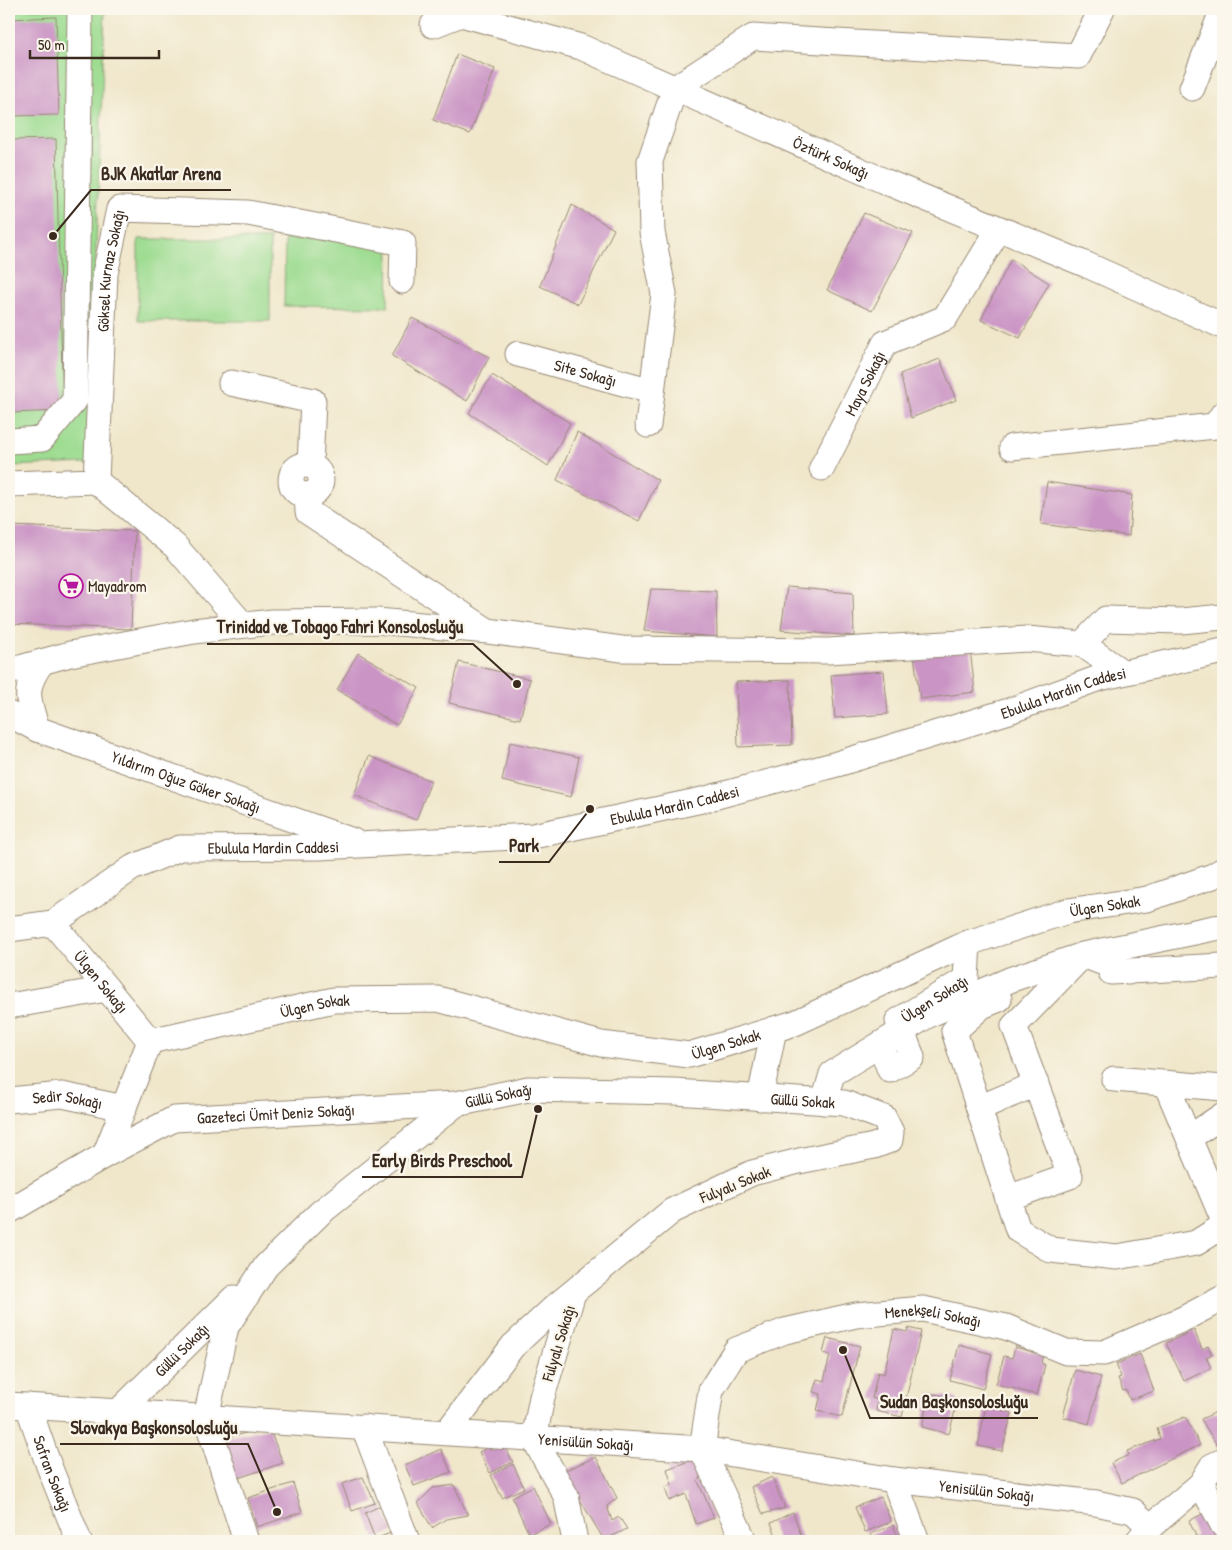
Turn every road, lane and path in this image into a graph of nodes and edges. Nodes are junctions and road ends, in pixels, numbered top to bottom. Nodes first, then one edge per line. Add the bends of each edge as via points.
1 (80, 9) edge
2 (1102, 9) edge
3 (1223, 9) edge
4 (434, 25) dead end
5 (675, 88) junction
6 (1192, 88) dead end
7 (999, 229) junction
8 (402, 281) dead end
9 (1223, 326) edge
10 (518, 354) dead end
11 (232, 383) dead end
12 (652, 392) junction
13 (1223, 414) edge
14 (648, 425) dead end
15 (9, 441) edge
16 (1012, 447) dead end
17 (822, 468) dead end
18 (96, 481) junction
19 (9, 484) edge
20 (1223, 617) edge
21 (243, 625) junction
22 (488, 631) junction
23 (1082, 644) junction
24 (1223, 651) edge
25 (42, 662) junction
26 (9, 671) edge
27 (1122, 672) junction
28 (9, 714) edge
29 (37, 729) junction
30 (365, 845) junction
31 (1223, 870) edge
32 (53, 923) junction
33 (1223, 927) edge
34 (9, 929) edge
35 (968, 943) junction
36 (1075, 963) junction
37 (1223, 966) edge
38 (1128, 972) junction
39 (107, 989) junction
40 (1050, 990) junction
41 (9, 1006) edge
42 (774, 1030) junction
43 (903, 1031) junction
44 (150, 1041) junction
45 (1114, 1079) dead end
46 (1036, 1084) junction
47 (1166, 1084) junction
48 (1223, 1088) edge
49 (760, 1098) junction
50 (9, 1100) edge
51 (834, 1103) junction
52 (456, 1104) junction
53 (124, 1108) junction
54 (979, 1108) junction
55 (1223, 1115) edge
56 (1189, 1138) junction
57 (104, 1155) junction
58 (1008, 1198) junction
59 (9, 1211) edge
60 (1223, 1219) edge
61 (1223, 1226) edge
62 (266, 1266) junction
63 (573, 1293) junction
64 (1223, 1298) edge
65 (19, 1406) edge
66 (118, 1412) junction
67 (206, 1417) junction
68 (364, 1427) junction
69 (447, 1432) junction
70 (534, 1439) junction
71 (702, 1449) junction
72 (1223, 1461) edge
73 (894, 1480) junction
74 (1212, 1488) edge
75 (1223, 1525) edge
76 (1144, 1534) edge
77 (79, 1541) edge
78 (246, 1541) edge
79 (407, 1541) edge
80 (575, 1541) edge
81 (744, 1541) edge
82 (917, 1541) edge

1 - 15 street via 75,400 42,439
2 - 5 street via 1078,56 753,37
3 - 6 street
4 - 5 street, Öztürk Sokağı via 461,14 581,47
5 - 7 street, Öztürk Sokağı
5 - 12 street via 650,161 652,232 664,294
7 - 9 street, Öztürk Sokağı
7 - 17 street, Maya Sokağı via 945,318 885,343
8 - 18 street, Göksel Kurnaz Sokağı via 403,244 248,213 119,210 105,274
10 - 12 street, Site Sokağı
11 - 22 street via 313,401 310,465 300,466 292,473 290,484 297,493 308,495 308,512
12 - 14 street
13 - 16 street via 1215,426
18 - 19 street
18 - 21 street via 175,546
20 - 23 street via 1181,621 1106,619
21 - 22 street via 377,621
21 - 25 street via 194,631
22 - 23 street via 622,649 828,651 1027,639
23 - 27 street
24 - 27 street, Ebulula Mardin Caddesi
25 - 26 street
25 - 29 street via 34,673 27,696
27 - 30 street, Ebulula Mardin Caddesi via 1010,711 847,761 702,800 533,836
28 - 29 street, Yıldırım Oğuz Göker Sokağı
29 - 30 street, Yıldırım Oğuz Göker Sokağı
30 - 32 street, Ebulula Mardin Caddesi via 180,848 132,868
31 - 35 street, Ülgen Sokak via 1147,899 1068,911
32 - 34 street, Ebulula Mardin Caddesi
32 - 39 street, Ülgen Sokağı
33 - 36 street
35 - 42 street, Ülgen Sokak
35 - 43 street, Ülgen Sokağı via 966,980 898,1021
36 - 38 street
36 - 40 street
36 - 43 street via 1012,979 928,1015
36 - 54 street via 982,1006 954,1031
37 - 38 street
38 - 40 street via 1090,972
39 - 41 street
39 - 44 street, Ülgen Sokağı
40 - 46 street via 1014,1026
42 - 44 street, Ülgen Sokak via 689,1055 601,1044 438,999 334,1000
42 - 49 street
43 - 51 street, Ülgen Sokağı via 912,1057 890,1070 880,1045 832,1074
44 - 53 street
45 - 47 street
46 - 54 street
46 - 58 street via 1070,1176
47 - 48 street
47 - 56 street
49 - 51 street, Güllü Sokak
49 - 52 street, Güllü Sokağı via 675,1092 528,1089
50 - 53 street, Sedir Sokağı via 62,1095
51 - 63 street, Fulyalı Sokak via 884,1118 891,1132 890,1140 752,1173 672,1211
52 - 57 street, Gazeteci Ümit Deniz Sokağı via 174,1120
52 - 62 street, Güllü Sokağı via 320,1213
53 - 57 street
54 - 58 street
55 - 56 street
56 - 60 street
57 - 59 street, Gazeteci Ümit Deniz Sokağı
58 - 61 street via 1018,1230 1051,1250 1117,1257 1196,1243
62 - 66 street, Güllü Sokağı
62 - 67 street, Güllü Sokağı via 226,1327
63 - 69 street, Fulyalı Sokağı via 513,1346
63 - 70 street, Fulyalı Sokağı via 542,1397
64 - 71 street, Menekşeli Sokağı via 1104,1353 1066,1352 1006,1327 923,1310 856,1315 785,1330 736,1350 711,1390
65 - 66 street, Yenisülün Sokağı
65 - 77 street, Safran Sokağı via 49,1466
66 - 67 street, Yenisülün Sokağı
67 - 68 street, Yenisülün Sokağı
67 - 78 street
68 - 69 street, Yenisülün Sokağı
68 - 79 street
69 - 70 street, Yenisülün Sokağı
70 - 71 street, Yenisülün Sokağı
70 - 80 street via 566,1496
71 - 73 street, Yenisülün Sokağı
71 - 81 street
72 - 74 street via 1212,1466
73 - 76 street, Yenisülün Sokağı via 1096,1502 1133,1510
73 - 82 street
74 - 75 street
74 - 76 street

